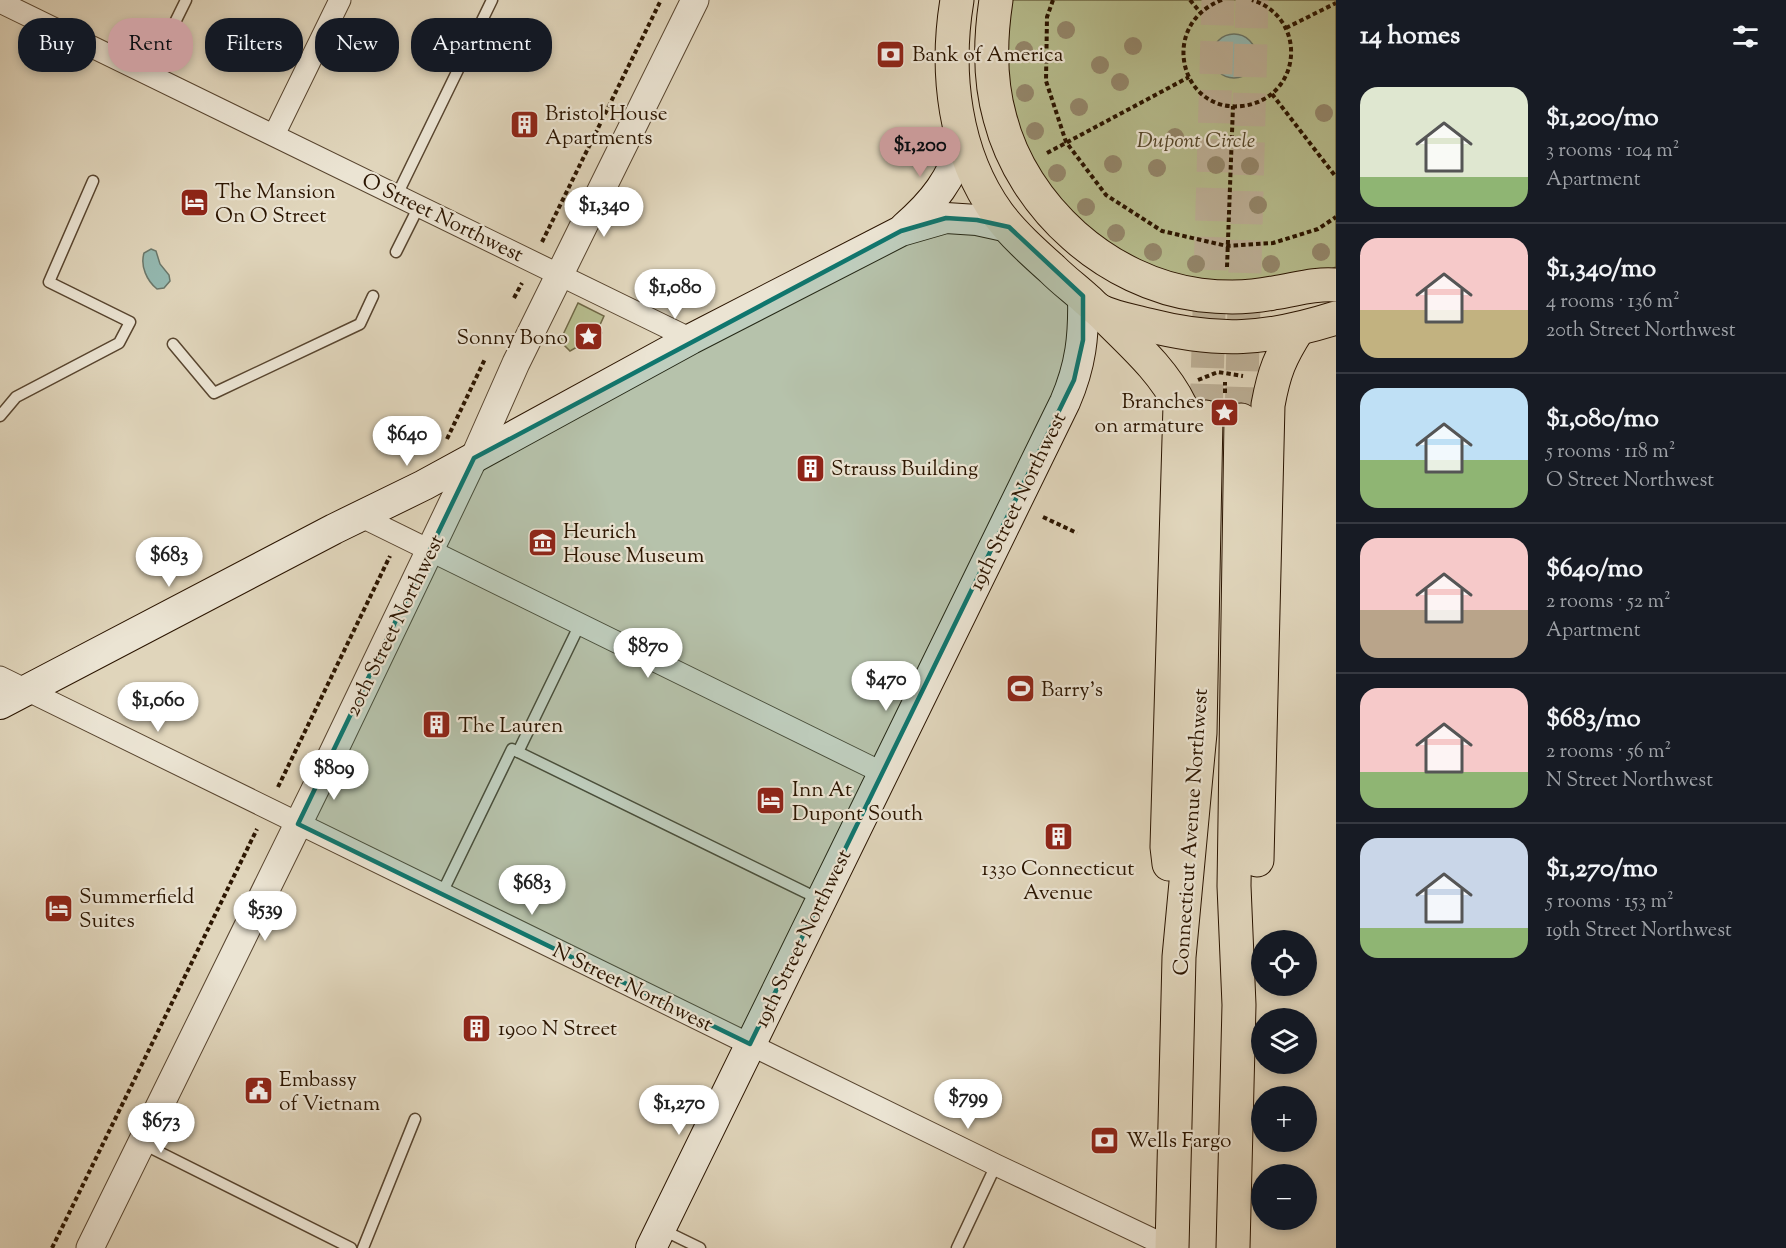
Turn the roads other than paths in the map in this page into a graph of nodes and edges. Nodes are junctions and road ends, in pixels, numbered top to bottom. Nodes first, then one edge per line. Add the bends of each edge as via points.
1 (186, 0) edge
2 (340, 0) edge
3 (492, 0) edge
4 (695, 0) edge
5 (957, 0) edge
6 (996, 0) edge
7 (0, 2) edge
8 (149, 75) junction
9 (274, 135) junction
10 (964, 142) junction
11 (93, 181) dead end
12 (397, 195) junction
13 (419, 206) junction
14 (1009, 227) junction
15 (901, 231) junction
16 (396, 252) dead end
17 (561, 275) junction
18 (1336, 285) edge
19 (373, 296) dead end
20 (1092, 304) junction
21 (1336, 318) edge
22 (1298, 329) junction
23 (691, 339) junction
24 (173, 344) dead end
25 (0, 416) edge
26 (474, 458) junction
27 (360, 516) junction
28 (430, 550) junction
29 (580, 624) junction
30 (13, 683) edge
31 (0, 704) edge
32 (518, 753) junction
33 (883, 773) junction
34 (298, 824) junction
35 (442, 894) junction
36 (821, 900) junction
37 (750, 1044) junction
38 (415, 1119) dead end
39 (141, 1143) junction
40 (996, 1165) junction
41 (656, 1238) edge
42 (90, 1248) edge
43 (351, 1248) edge
44 (363, 1248) edge
45 (700, 1248) edge
46 (957, 1248) edge
47 (1171, 1248) edge
48 (1233, 1248) edge

1 - 8 lane
2 - 9 street
3 - 12 lane
4 - 17 street, 20th Street Northwest
5 - 10 main road via 953,80
6 - 18 main road via 992,58 1000,118 1020,168 1069,232 1113,264 1172,290 1250,297 1321,284
7 - 8 street, O Street Northwest
8 - 9 street, O Street Northwest
9 - 12 street, O Street Northwest
10 - 14 main road via 981,186
10 - 15 main road via 955,167 935,199
11 - 25 lane via 48,282 130,322 119,344 16,397
12 - 13 street, O Street Northwest
13 - 16 lane
13 - 17 street, O Street Northwest
14 - 15 main road via 946,218
14 - 20 main road
15 - 23 main road
17 - 23 street, O Street Northwest
17 - 26 street, 20th Street Northwest
19 - 24 lane via 360,324 214,393
20 - 22 main road via 1166,329 1205,336 1267,335
20 - 33 main road, 19th Street Northwest via 1084,322 1081,356 1065,402
20 - 47 main road, Connecticut Avenue Northwest via 1193,411 1167,847 1179,957
21 - 22 main road
22 - 48 main road, Connecticut Avenue Northwest via 1255,412 1233,886 1239,1005
23 - 26 main road
26 - 27 main road
26 - 28 street, 20th Street Northwest
27 - 28 street
27 - 30 main road
28 - 29 street
28 - 34 street, 20th Street Northwest
29 - 32 lane
29 - 33 street
30 - 31 main road
30 - 34 street, N Street Northwest
32 - 35 lane via 512,749
32 - 36 lane
33 - 36 main road, 19th Street Northwest
34 - 35 street, N Street Northwest
34 - 39 street, 20th Street Northwest
35 - 37 street, N Street Northwest
36 - 37 main road, 19th Street Northwest
37 - 40 street, N Street Northwest
37 - 41 main road, 19th Street Northwest
38 - 44 lane
39 - 42 street, 20th Street Northwest
39 - 43 lane
40 - 46 lane
40 - 47 street, N Street Northwest
41 - 45 lane

